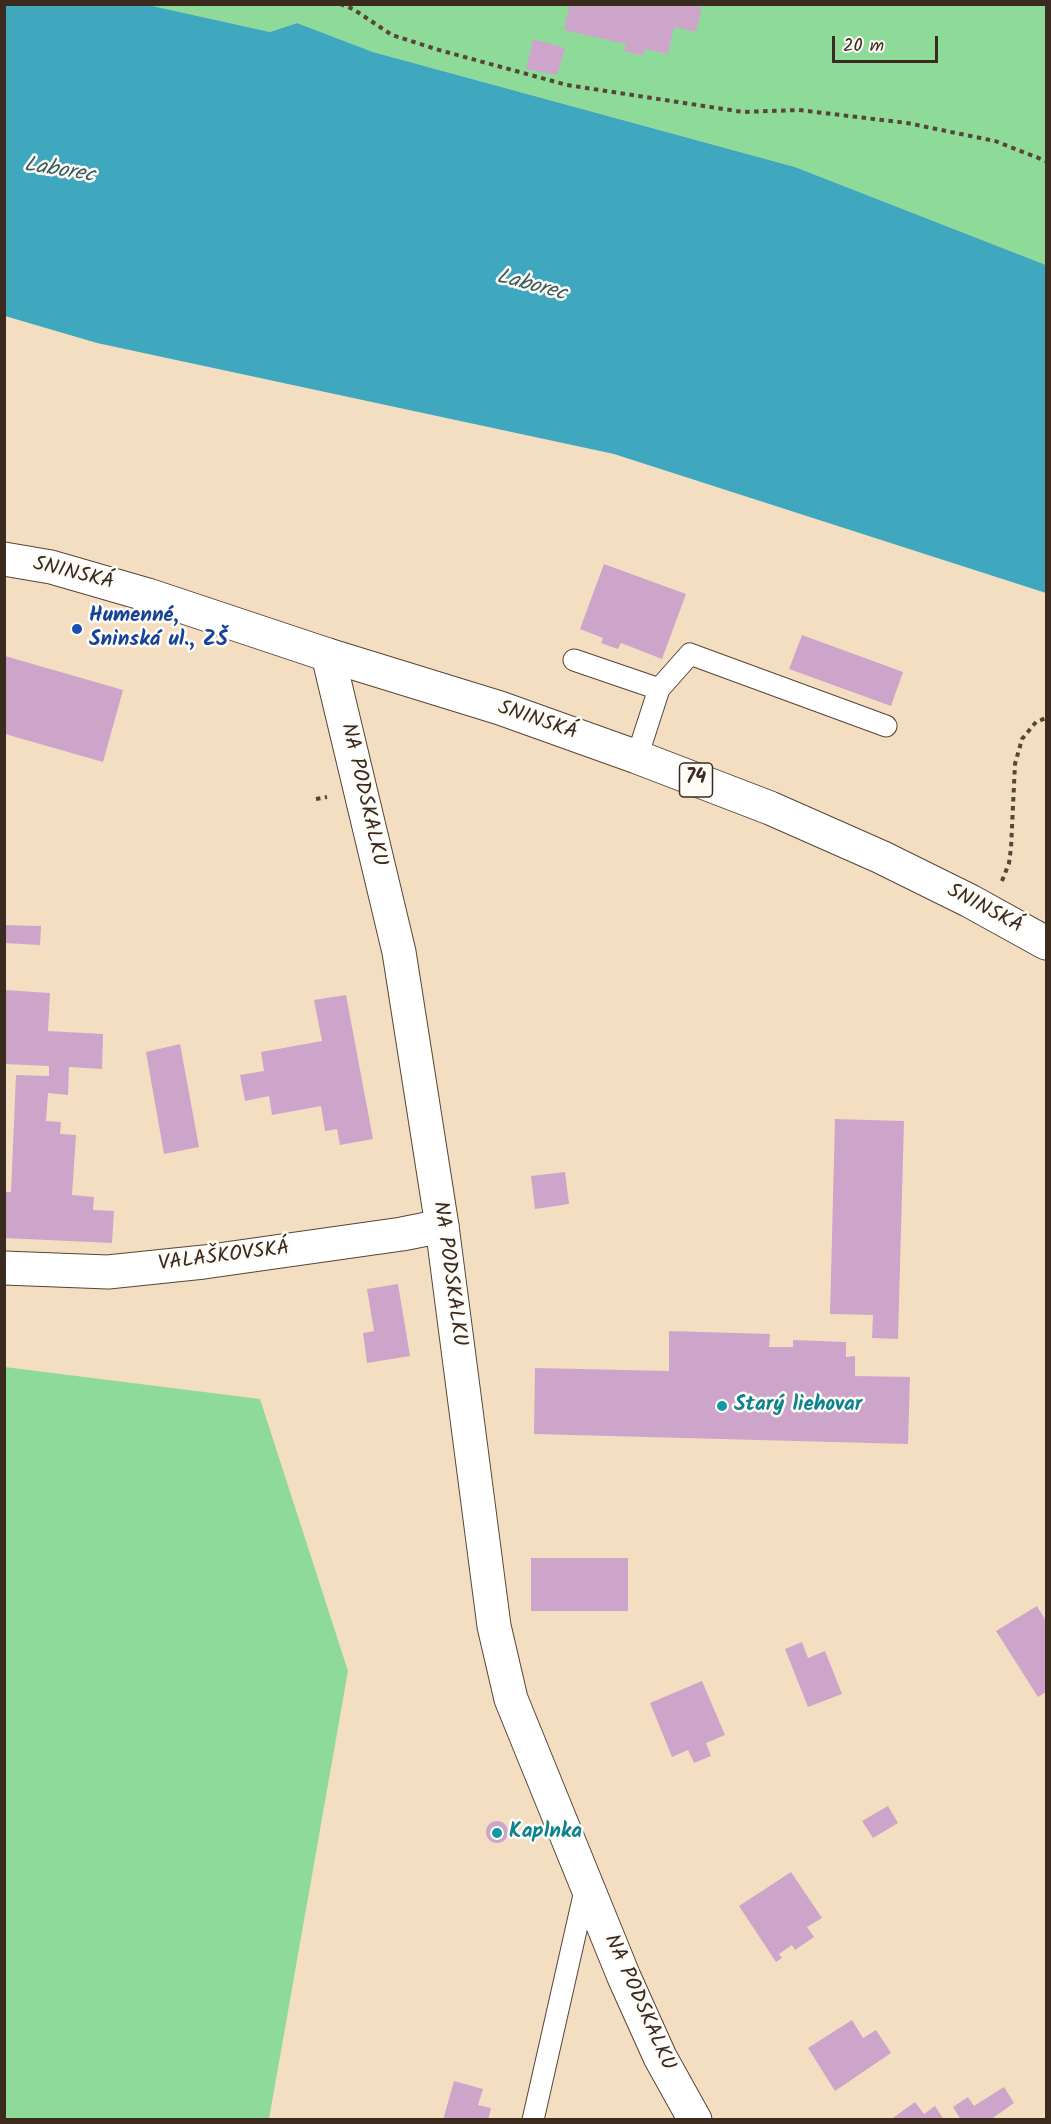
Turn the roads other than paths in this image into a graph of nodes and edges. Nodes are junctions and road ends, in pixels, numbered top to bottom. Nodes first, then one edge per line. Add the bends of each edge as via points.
1 (4, 559) edge
2 (328, 655) junction
3 (574, 660) dead end
4 (659, 689) junction
5 (886, 726) dead end
6 (637, 757) junction
7 (1047, 943) edge
8 (442, 1226) junction
9 (4, 1268) edge
10 (587, 1884) junction
11 (533, 2120) edge
12 (695, 2120) edge

1 - 2 street, SNINSKÁ / 74 via 51,567 148,595
2 - 6 street, SNINSKÁ / 74 via 500,708
2 - 8 street, NA PODSKALKU via 399,952
3 - 4 lane
4 - 5 lane via 690,654
4 - 6 lane
6 - 7 street, SNINSKÁ / 74 via 881,856
8 - 9 street, VALAŠKOVSKÁ via 204,1262 108,1272
8 - 10 street, NA PODSKALKU via 494,1626 511,1699
10 - 11 lane, NA PODSKALKU
10 - 12 street, NA PODSKALKU via 656,2047

